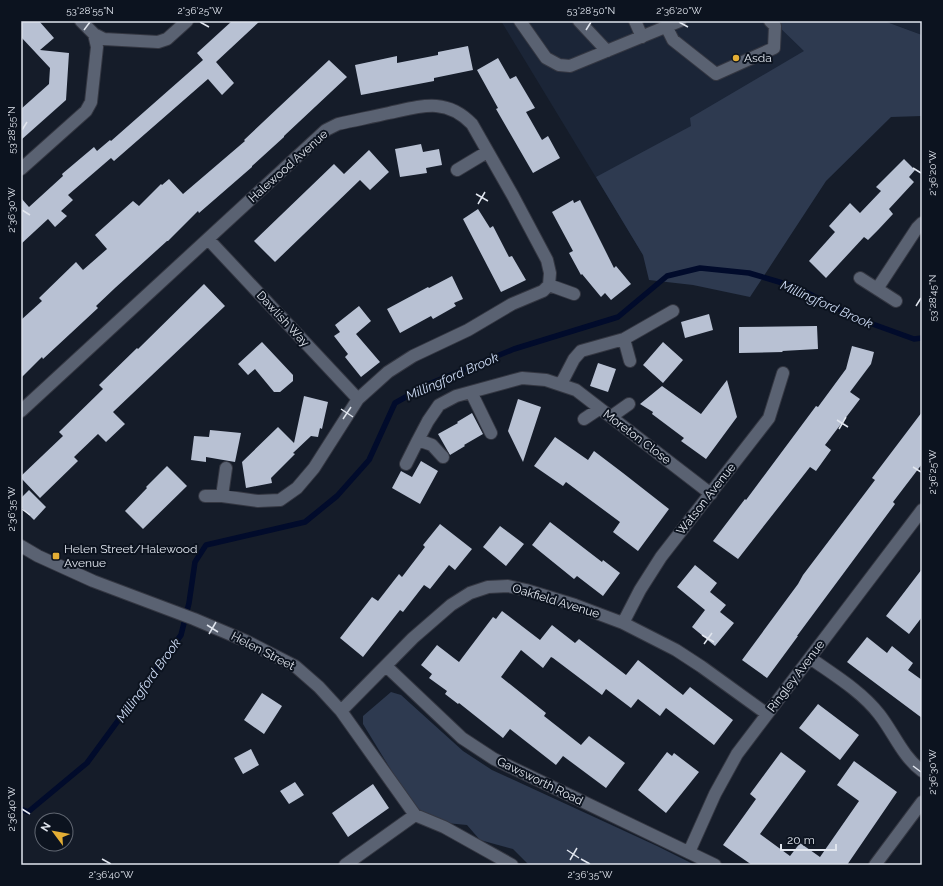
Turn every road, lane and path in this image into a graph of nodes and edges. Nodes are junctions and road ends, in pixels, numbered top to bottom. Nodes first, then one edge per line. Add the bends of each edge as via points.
1 (81, 21) edge
2 (188, 21) edge
3 (520, 21) edge
4 (579, 21) edge
5 (635, 21) edge
6 (680, 21) edge
7 (770, 21) edge
8 (666, 26) junction
9 (94, 34) junction
10 (642, 37) junction
11 (606, 51) junction
12 (487, 152) junction
13 (21, 169) edge
14 (457, 170) dead end
15 (922, 223) edge
16 (208, 239) junction
17 (860, 278) dead end
18 (549, 285) junction
19 (877, 289) junction
20 (574, 294) dead end
21 (896, 301) dead end
22 (672, 311) dead end
23 (624, 339) junction
24 (630, 361) dead end
25 (783, 373) dead end
26 (561, 384) junction
27 (471, 392) junction
28 (358, 399) junction
29 (629, 404) dead end
30 (599, 409) junction
31 (21, 411) edge
32 (612, 416) junction
33 (584, 419) dead end
34 (491, 433) dead end
35 (418, 440) junction
36 (443, 457) dead end
37 (406, 464) dead end
38 (226, 468) dead end
39 (711, 494) junction
40 (205, 496) dead end
41 (222, 496) junction
42 (922, 510) edge
43 (21, 546) edge
44 (623, 623) junction
45 (810, 658) junction
46 (386, 666) junction
47 (341, 711) junction
48 (767, 714) junction
49 (922, 771) edge
50 (922, 802) edge
51 (415, 815) junction
52 (689, 852) junction
53 (345, 865) edge
54 (512, 865) edge
55 (715, 865) edge
56 (875, 865) edge

1 - 9 street
2 - 9 street via 167,39 158,42 104,39
3 - 11 street via 546,58 558,65 570,66
4 - 11 street
5 - 10 street
6 - 8 street
7 - 8 street via 775,26 774,48 716,74 673,40
8 - 10 street
9 - 13 street via 97,47 91,102 86,111
10 - 11 street
12 - 14 street
12 - 16 street, Halewood Avenue via 472,124 464,116 457,111 441,107 419,106 338,124 326,130
12 - 18 street, Halewood Avenue via 547,260
15 - 19 street
16 - 28 street, Dawlish Way
16 - 31 street, Halewood Avenue
17 - 19 street
18 - 20 street
18 - 28 street via 544,292 512,304 468,330 413,356 388,372
19 - 21 street
22 - 23 street
23 - 24 street
23 - 26 street via 581,351 574,358
25 - 39 street, Watson Avenue via 769,418
26 - 27 street, Moreton Close via 522,378
26 - 30 street, Moreton Close via 576,390
27 - 34 street
27 - 35 street, Moreton Close via 439,405
28 - 41 street via 314,468 297,488 280,500 258,501
29 - 32 street
30 - 32 street, Moreton Close
30 - 33 street
32 - 39 street, Moreton Close
35 - 36 street via 432,445
35 - 37 street, Moreton Close
38 - 41 street
39 - 44 street, Watson Avenue via 661,557
40 - 41 street
42 - 45 street, Ringley Avenue
43 - 47 street, Helen Street via 93,581 246,641 295,666
44 - 46 street, Oakfield Avenue via 526,590 508,586 488,587 470,593 452,605 413,638
44 - 48 street, Oakfield Avenue via 702,666
45 - 48 street, Ringley Avenue
45 - 49 street via 865,698 880,715 900,748
46 - 47 street, Oakfield Avenue
46 - 52 street, Gawsworth Road via 462,738 494,759
47 - 51 street, Helen Street
48 - 52 street, Ringley Avenue via 737,754 715,794
50 - 56 street
51 - 53 street
51 - 54 street via 444,827
52 - 55 street, Gawsworth Road

